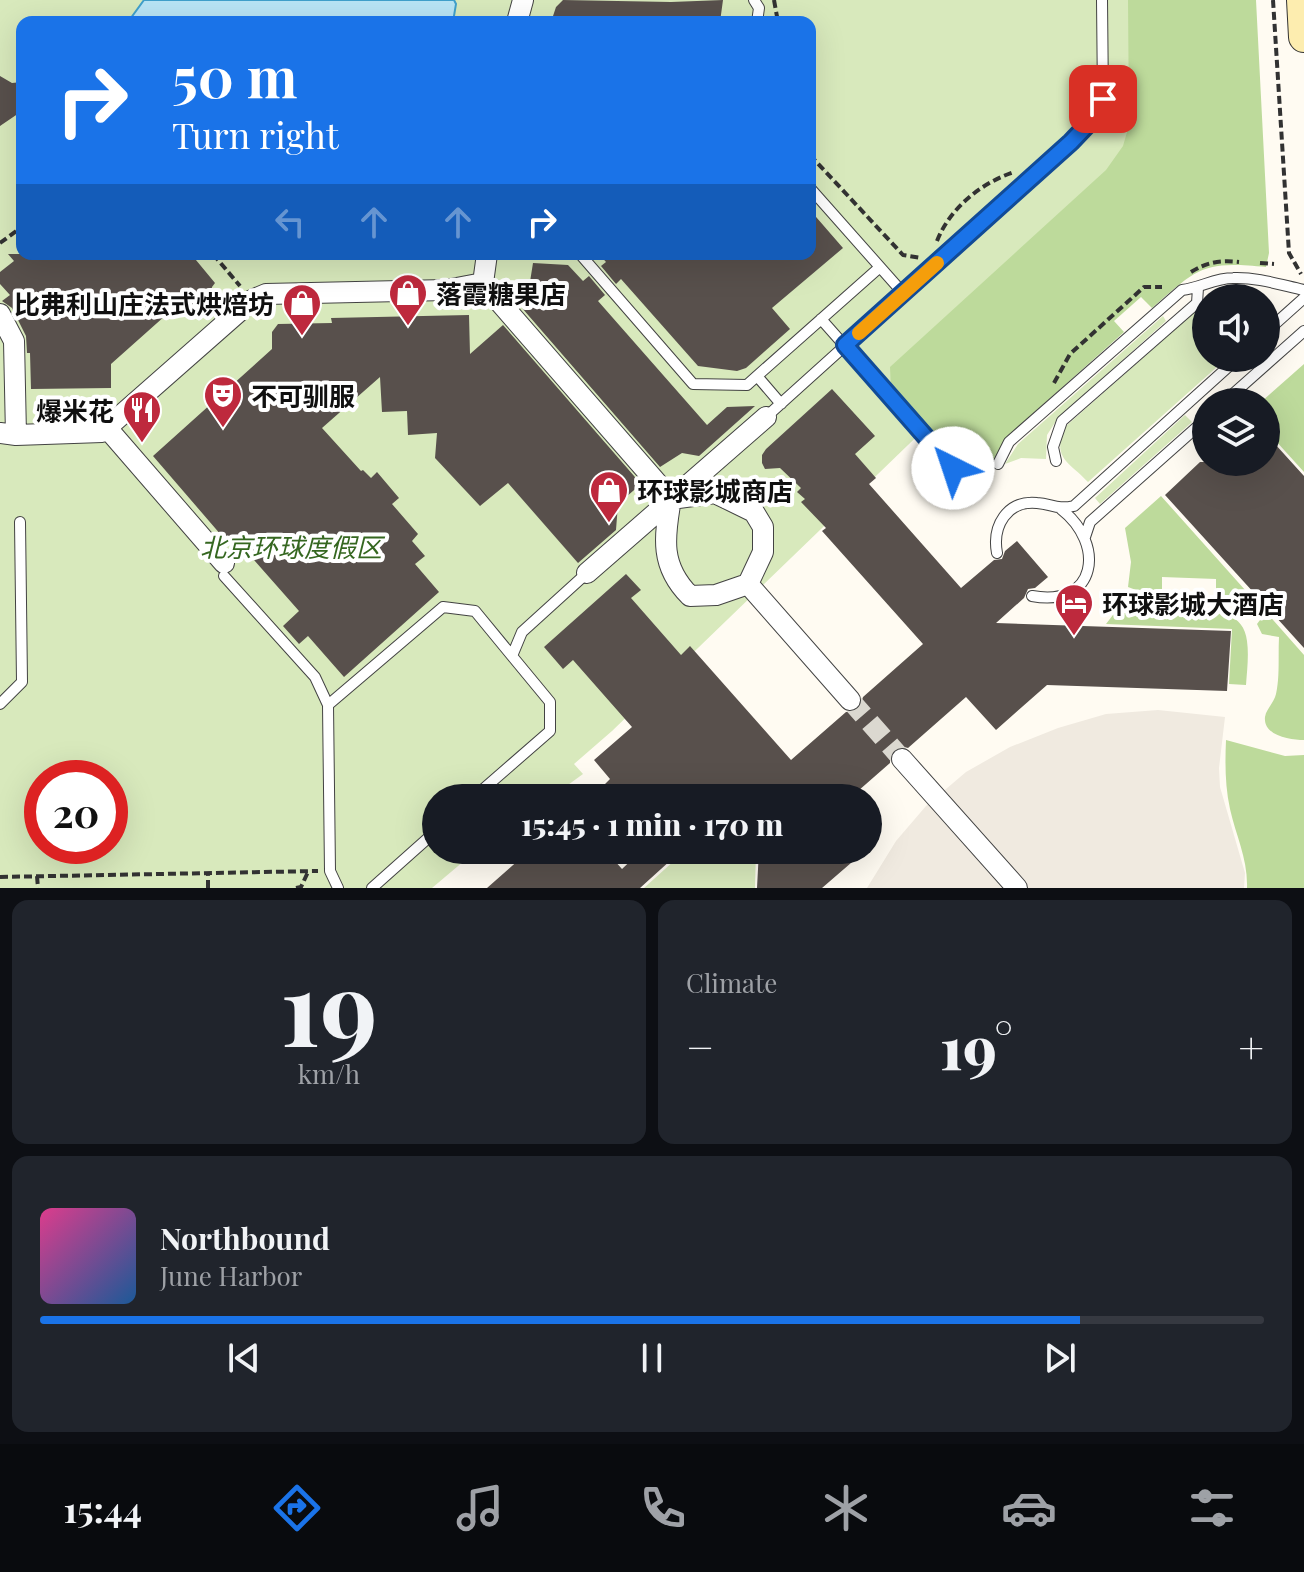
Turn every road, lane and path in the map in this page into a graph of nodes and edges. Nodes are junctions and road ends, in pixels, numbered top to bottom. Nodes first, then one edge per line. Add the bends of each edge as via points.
1 (1102, 0) edge
2 (1273, 0) edge
3 (1302, 0) edge
4 (1304, 37) edge
5 (816, 161) edge
6 (1019, 169) dead end
7 (816, 195) edge
8 (935, 248) dead end
9 (928, 253) dead end
10 (218, 260) edge
11 (486, 260) edge
12 (585, 260) edge
13 (880, 267) junction
14 (1304, 279) edge
15 (483, 283) junction
16 (1211, 284) edge
17 (1277, 284) edge
18 (1280, 285) edge
19 (1192, 289) edge
20 (1304, 290) edge
21 (903, 293) junction
22 (1304, 298) edge
23 (252, 300) junction
24 (1192, 307) edge
25 (0, 314) edge
26 (821, 319) junction
27 (1280, 319) edge
28 (1304, 331) edge
29 (845, 345) junction
30 (1222, 372) edge
31 (757, 376) junction
32 (1240, 388) edge
33 (774, 410) junction
34 (107, 428) junction
35 (1192, 431) edge
36 (8, 434) edge
37 (1056, 461) dead end
38 (998, 464) dead end
39 (953, 468) dead end
40 (671, 499) junction
41 (1061, 509) junction
42 (20, 522) dead end
43 (1085, 537) junction
44 (997, 553) dead end
45 (224, 570) joint
46 (587, 573) joint
47 (748, 584) junction
48 (1032, 596) dead end
49 (512, 656) junction
50 (850, 700) tunnel mouth
51 (0, 704) edge
52 (328, 705) junction
53 (902, 759) tunnel mouth
54 (489, 784) edge
55 (422, 843) edge
56 (308, 871) junction
57 (330, 871) junction
58 (208, 873) junction
59 (37, 876) junction
60 (0, 877) edge
61 (38, 888) edge
62 (208, 888) edge
63 (296, 888) edge
64 (338, 888) edge
65 (372, 888) edge
66 (1017, 888) edge

1 - 21 lane via 1103,99 1089,123
2 - 14 path via 1289,253
3 - 4 street
5 - 9 path via 903,255 922,258
6 - 8 path via 985,184 946,220
7 - 13 lane
10 - 23 path
11 - 15 street
12 - 31 lane via 693,384 747,385
13 - 21 lane
13 - 26 lane
15 - 23 street via 446,290 266,294
15 - 40 street
16 - 17 lane via 1230,278
18 - 20 lane
19 - 38 lane via 1170,300 1009,442
21 - 29 lane
22 - 27 lane
23 - 34 street
24 - 37 lane via 1062,421 1053,447
25 - 36 street via 14,341
26 - 29 lane
26 - 31 lane
28 - 32 lane
29 - 33 lane
29 - 39 lane
30 - 41 lane via 1074,506
31 - 33 lane
33 - 40 street
34 - 36 street via 90,434
34 - 45 street
35 - 43 lane via 1090,522
40 - 46 street
40 - 47 street via 665,533 676,583 690,596 716,595
40 - 47 street via 715,493 754,512 763,527 763,552
41 - 43 lane
41 - 44 lane via 1034,502 1008,511 996,532
42 - 51 lane via 22,682
43 - 48 lane via 1089,566 1078,588 1056,598
45 - 52 lane via 315,677
46 - 49 lane via 522,632
47 - 50 street
49 - 52 lane via 475,611 443,607
49 - 54 lane via 550,702 550,731
52 - 57 lane
53 - 66 street
55 - 65 lane
56 - 57 path
56 - 58 path
56 - 63 path
57 - 64 lane
58 - 59 path
58 - 62 path
59 - 60 path
59 - 61 path

